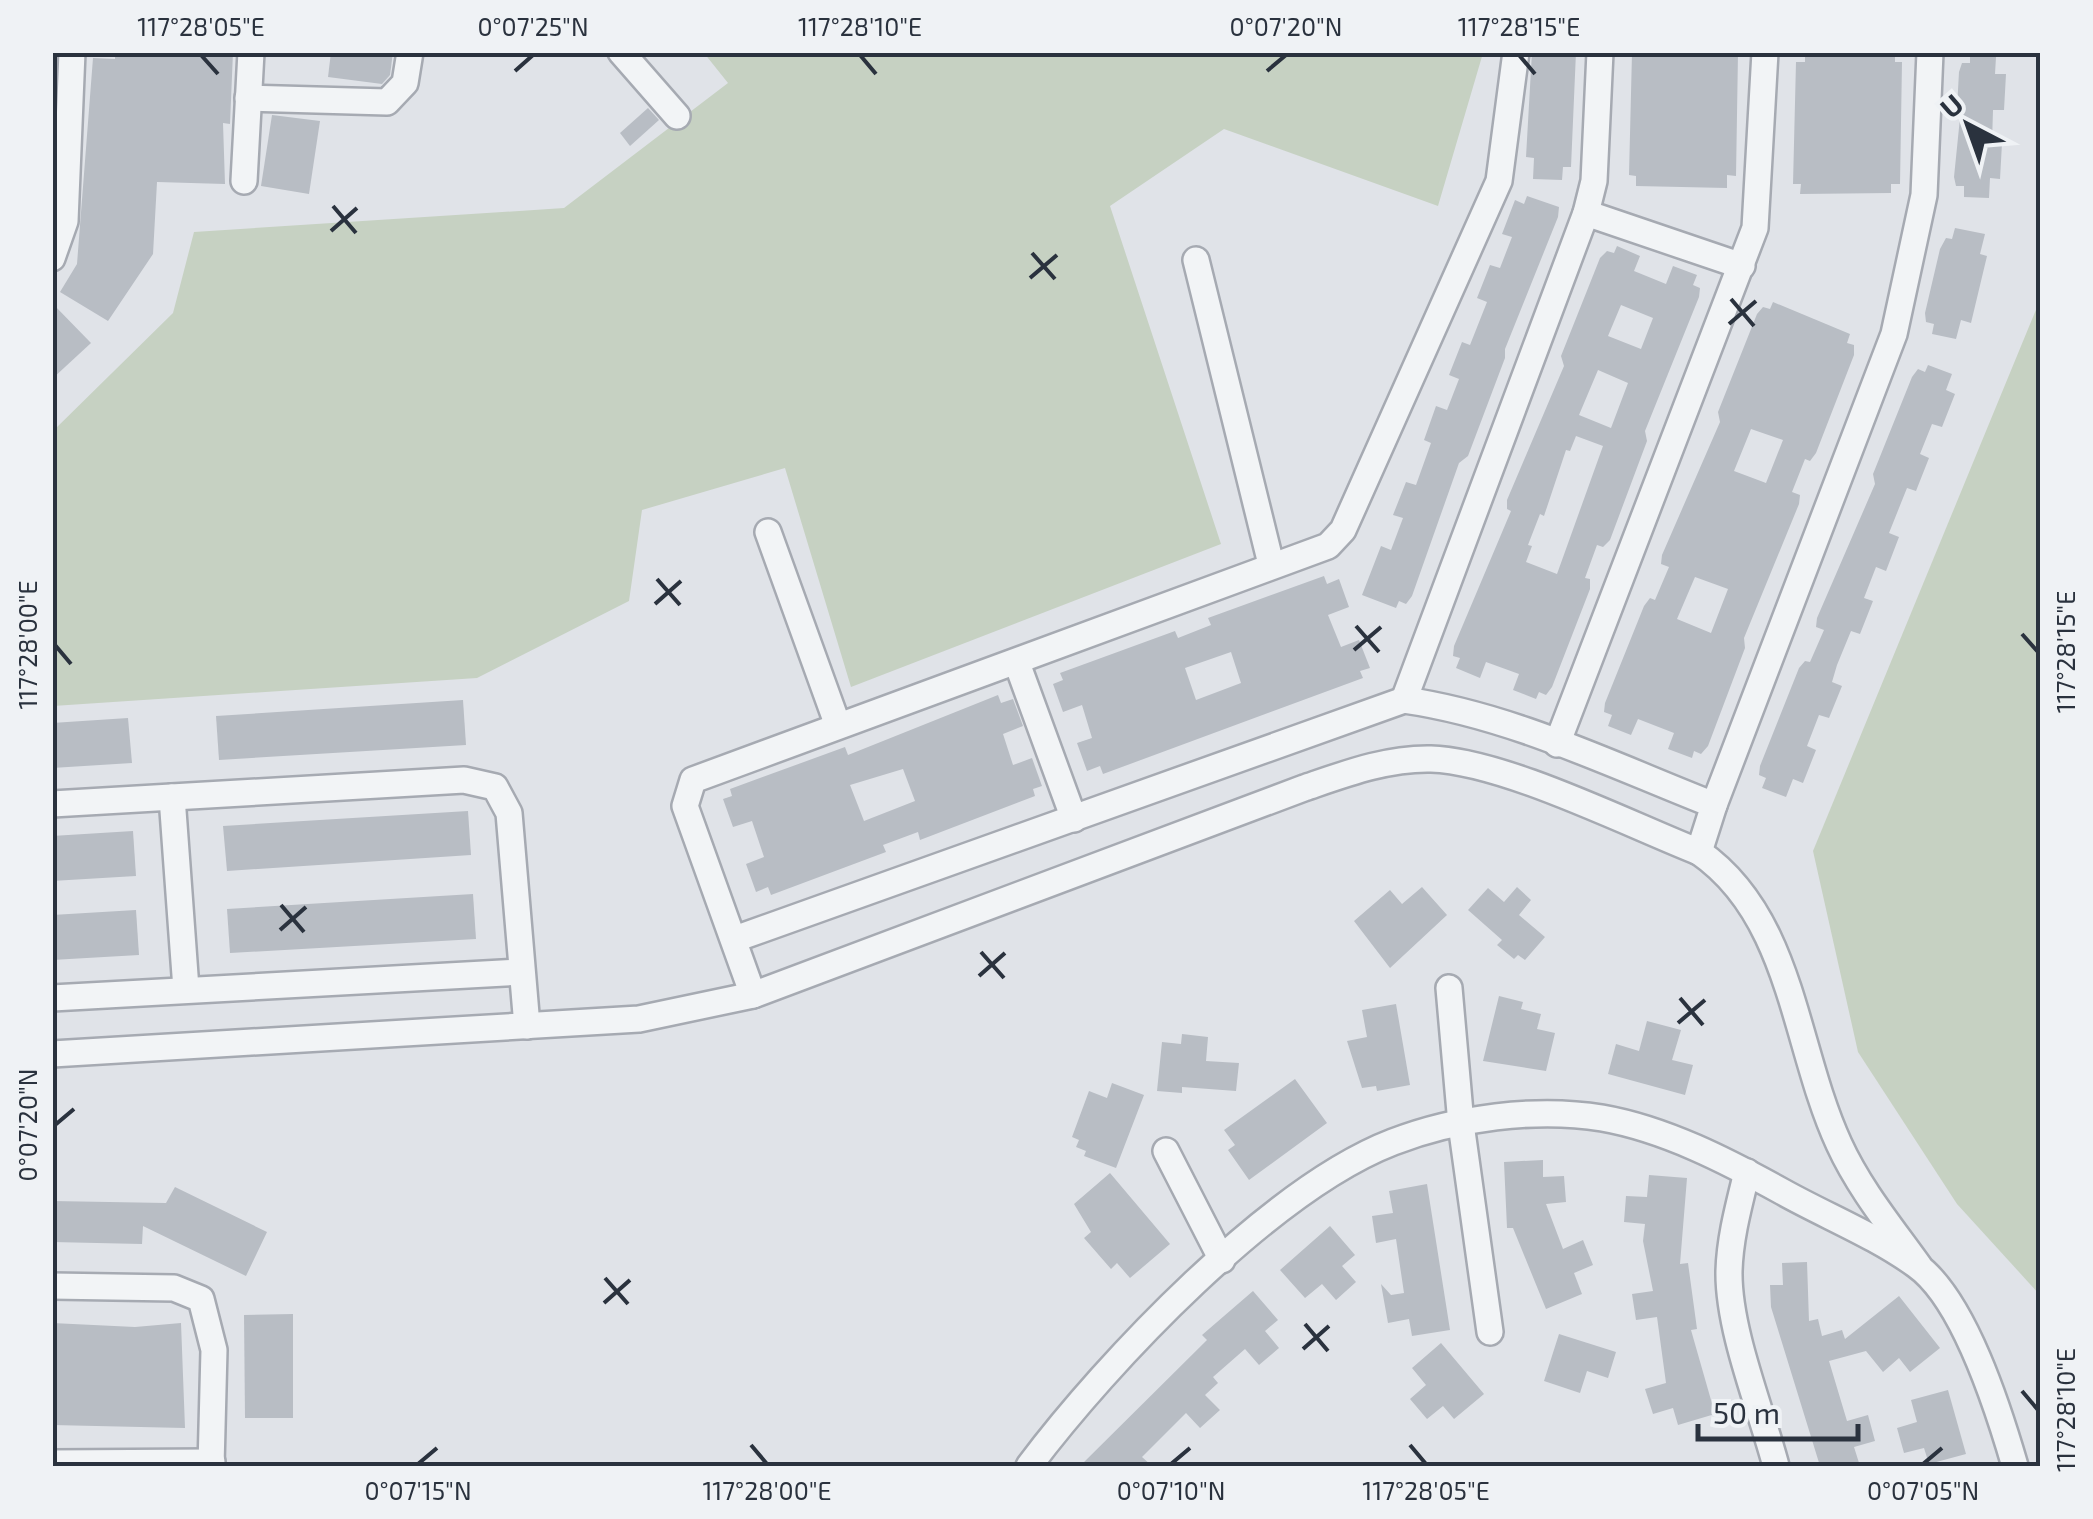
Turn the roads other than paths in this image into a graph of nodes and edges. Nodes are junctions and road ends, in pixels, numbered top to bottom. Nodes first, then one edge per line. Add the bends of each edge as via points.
1 (72, 52) edge
2 (252, 52) edge
3 (410, 52) edge
4 (621, 52) edge
5 (1516, 52) edge
6 (1600, 52) edge
7 (1764, 52) edge
8 (1930, 52) edge
9 (248, 98) junction
10 (678, 116) dead end
11 (244, 181) dead end
12 (1586, 213) junction
13 (52, 258) edge
14 (1196, 260) dead end
15 (1742, 266) junction
16 (768, 532) dead end
17 (1270, 564) junction
18 (1017, 663) junction
19 (1404, 700) junction
20 (837, 723) junction
21 (1557, 744) junction
22 (172, 797) junction
23 (52, 804) edge
24 (1714, 806) junction
25 (1074, 819) junction
26 (1699, 852) junction
27 (736, 939) junction
28 (521, 972) junction
29 (1450, 988) dead end
30 (186, 989) junction
31 (753, 994) junction
32 (52, 998) edge
33 (526, 1026) junction
34 (52, 1054) edge
35 (1460, 1124) junction
36 (1166, 1151) dead end
37 (1747, 1172) junction
38 (1863, 1187) junction
39 (1841, 1224) junction
40 (1222, 1260) junction
41 (1919, 1266) junction
42 (52, 1286) edge
43 (1490, 1332) dead end
44 (52, 1463) edge
45 (212, 1464) edge
46 (1029, 1466) edge
47 (1776, 1466) edge
48 (2014, 1466) edge

1 - 13 street via 65,221
2 - 9 street
3 - 9 street via 405,84 387,102
4 - 10 street
5 - 17 street via 1498,180 1343,530 1328,546
6 - 12 street via 1594,181
7 - 15 street via 1755,228
8 - 24 street via 1924,195 1894,334
9 - 11 street
12 - 15 street
12 - 19 street
14 - 17 street
15 - 21 street
16 - 20 street
17 - 18 street
18 - 20 street
18 - 25 street
19 - 21 street
19 - 25 street
20 - 27 street via 708,770 686,789 685,806
21 - 24 street
22 - 23 street
22 - 28 street via 464,780 495,787 510,813
22 - 30 street
24 - 26 street
25 - 27 street
26 - 31 street via 1485,768 1432,759 1394,762 1304,788
26 - 38 street via 1728,872 1758,916 1820,1098
27 - 31 street
28 - 30 street
28 - 33 street
29 - 35 street
30 - 32 street
31 - 33 street via 639,1019
33 - 34 street
35 - 37 street via 1557,1114 1597,1118 1629,1124
35 - 40 street via 1394,1142 1347,1164
35 - 43 street
36 - 40 street
37 - 39 street
37 - 47 street via 1729,1275
38 - 39 street
38 - 41 street
39 - 41 street
40 - 46 street via 1105,1373
41 - 48 street via 1977,1356
42 - 45 street via 174,1288 202,1298 214,1350
44 - 45 street

